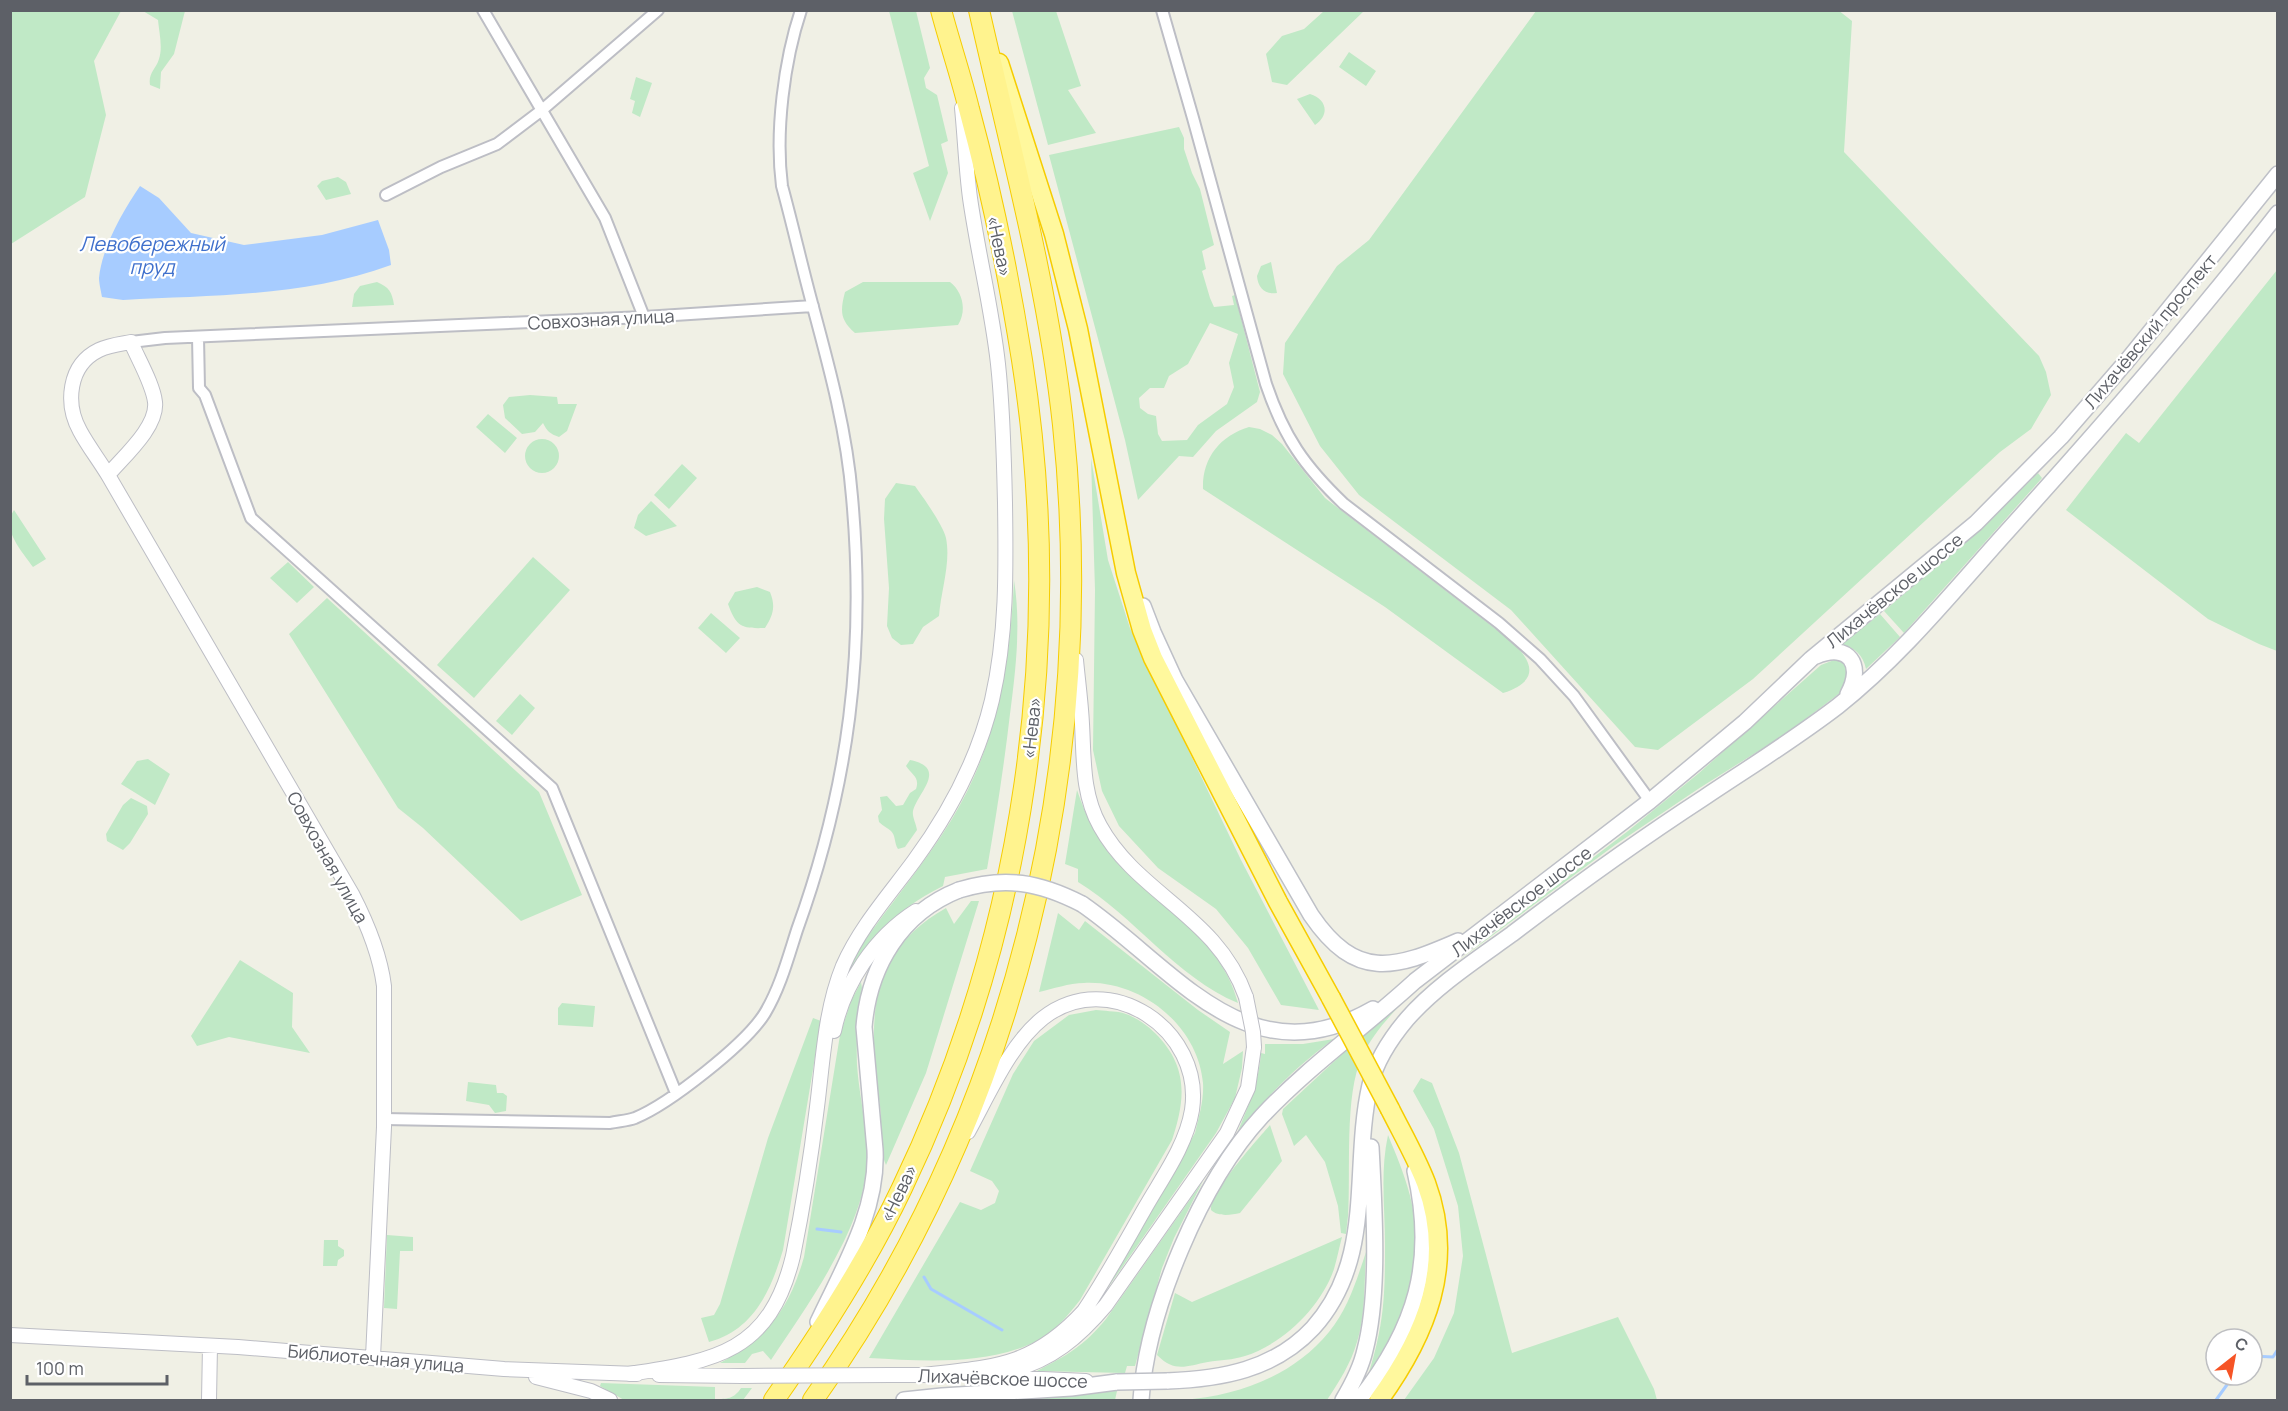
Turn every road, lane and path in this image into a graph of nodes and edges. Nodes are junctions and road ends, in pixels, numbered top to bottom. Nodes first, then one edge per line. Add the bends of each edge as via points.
1 (483, 10) edge
2 (658, 10) edge
3 (801, 10) edge
4 (941, 10) edge
5 (981, 10) edge
6 (1162, 10) edge
7 (948, 38) junction
8 (542, 110) junction
9 (2277, 174) edge
10 (386, 195) dead end
11 (2277, 213) edge
12 (813, 306) junction
13 (644, 317) junction
14 (198, 337) junction
15 (131, 342) junction
16 (108, 475) junction
17 (2017, 482) joint
18 (2038, 498) joint
19 (1120, 536) junction
20 (1072, 618) junction
21 (1811, 659) junction
22 (1844, 701) junction
23 (1650, 801) junction
24 (938, 899) junction
25 (1494, 920) junction
26 (1415, 981) junction
27 (676, 1093) junction
28 (1368, 1100) junction
29 (817, 1112) junction
30 (384, 1119) junction
31 (1409, 1147) junction
32 (930, 1203) junction
33 (10, 1335) edge
34 (210, 1346) junction
35 (373, 1357) junction
36 (504, 1369) junction
37 (795, 1370) junction
38 (629, 1374) junction
39 (923, 1375) junction
40 (742, 1376) joint
41 (969, 1376) junction
42 (1116, 1382) junction
43 (208, 1401) edge
44 (610, 1401) edge
45 (774, 1401) edge
46 (813, 1401) edge
47 (904, 1401) edge
48 (1141, 1401) edge
49 (1343, 1401) edge
50 (1359, 1401) edge
51 (1379, 1401) edge

1 - 8 street
2 - 8 street
3 - 12 street via 792,36 779,164
4 - 7 highway, «Нева»
5 - 19 highway via 1054,234 1078,329
5 - 20 highway, «Нева» via 1053,350 1070,505
6 - 23 street via 1266,384 1294,447 1344,504 1540,659 1574,696
7 - 29 street via 998,363 1006,561 1000,658 984,727 962,784 934,834 864,927 844,965 832,1004
7 - 37 highway, «Нева» via 970,110 994,220 1022,359 1031,430 1041,574 1031,739 1008,880 953,1070 902,1189 838,1305
8 - 10 street via 497,144
8 - 13 street via 604,218
9 - 17 main road, Лихачёвский проспект via 2126,362
11 - 18 main road, Лихачёвский проспект via 2149,373
12 - 13 street, Совхозная улица
12 - 27 street via 834,385 852,495 858,583 857,654 850,723 827,839 770,1004 745,1038
13 - 14 street, Совхозная улица
14 - 15 street, Совхозная улица
14 - 27 street via 199,388 206,395 250,518 552,788
15 - 16 street via 150,387 155,412 144,433
15 - 16 street, Совхозная улица via 90,355 81,364 70,394 79,429
16 - 30 street, Совхозная улица via 361,911 384,986
17 - 21 main road, Лихачёвское шоссе via 1976,522
18 - 22 main road, Лихачёвское шоссе via 1917,632
19 - 25 main road via 1153,633 1175,680 1311,915 1330,940 1361,960 1399,963 1463,939
19 - 31 highway, bridge via 1131,597 1153,658
20 - 32 highway, «Нева» via 1062,745 1036,897 993,1047
20 - 41 street, bridge via 1086,790 1099,825 1136,869 1213,939 1233,966 1251,1014 1254,1047 1248,1089 1227,1133 1092,1322 1068,1345 1037,1362 999,1374
21 - 22 main road via 1833,652 1852,660 1856,673
21 - 23 main road, Лихачёвское шоссе via 1745,722
22 - 28 main road, Лихачёвское шоссе via 1776,752 1644,838 1453,978 1410,1015 1392,1039 1378,1063
23 - 25 main road, Лихачёвское шоссе
24 - 26 main road, bridge via 978,884 1000,881 1050,890 1107,921 1215,1008 1233,1019 1269,1030 1317,1030 1342,1024 1377,1007
24 - 29 street via 899,922 877,944 857,974 835,1026
24 - 37 main road via 897,935 874,976 864,1027 875,1150 874,1185 849,1255
25 - 26 main road, Лихачёвское шоссе
26 - 48 main road, Лихачёвское шоссе via 1276,1102 1228,1161 1202,1204 1168,1285 1146,1366
27 - 30 street via 633,1118 610,1123
28 - 42 main road, bridge via 1357,1230 1348,1270 1332,1304 1305,1336 1278,1356 1242,1372 1218,1377
28 - 49 main road via 1374,1198 1372,1302 1365,1350
29 - 38 street via 794,1256 782,1292 766,1319 724,1353 688,1365
30 - 35 street, Совхозная улица
31 - 50 main road via 1421,1201 1422,1270 1405,1329
31 - 51 highway via 1431,1203 1438,1250 1436,1277 1420,1334
32 - 39 street via 1017,1046 1043,1017 1077,1002 1116,1002 1150,1015 1175,1040 1184,1055 1193,1091 1188,1126 1173,1160 1084,1311 1053,1340 1009,1363
32 - 46 highway, «Нева» via 863,1324
33 - 34 street, Библиотечная улица
34 - 35 street, Библиотечная улица
34 - 43 street
35 - 36 street, Библиотечная улица
36 - 38 street, Библиотечная улица
36 - 44 street via 576,1386
37 - 45 highway, «Нева»
38 - 40 street, Библиотечная улица
39 - 40 street, Лихачёвское шоссе, bridge
39 - 41 street, Лихачёвское шоссе
41 - 42 street, Лихачёвское шоссе
42 - 47 main road

